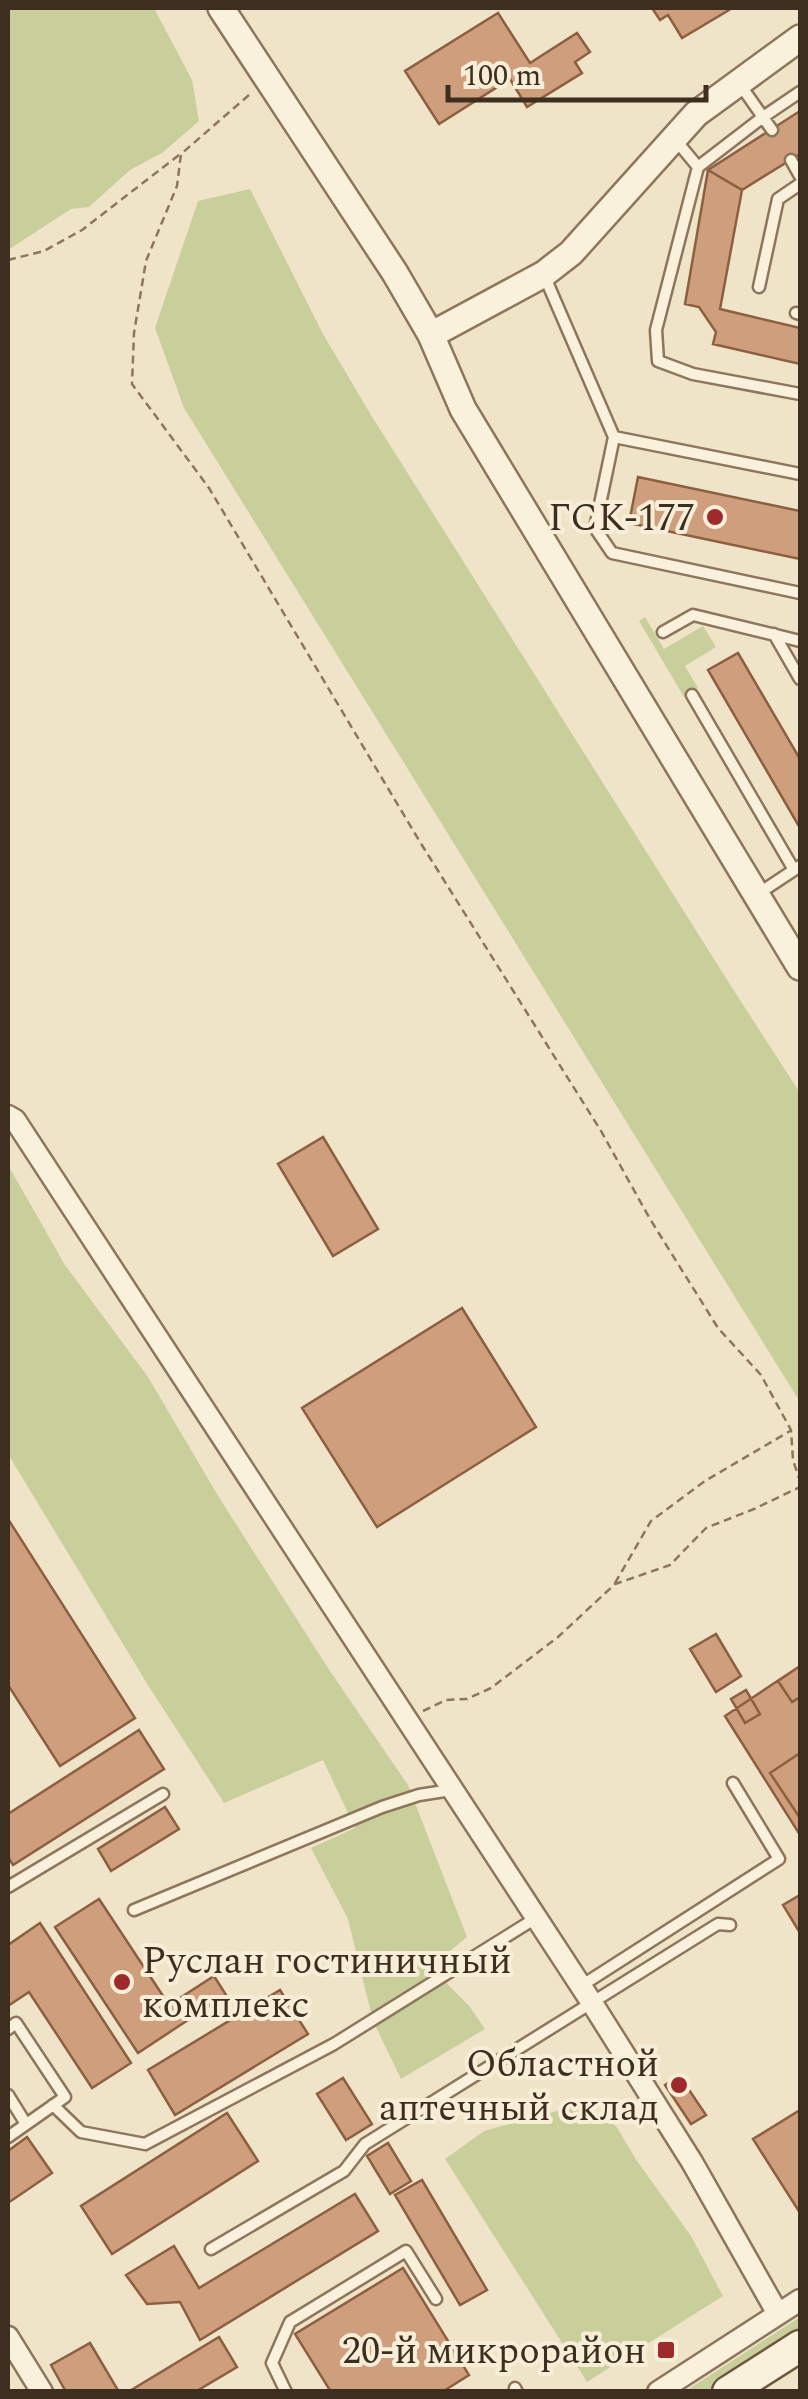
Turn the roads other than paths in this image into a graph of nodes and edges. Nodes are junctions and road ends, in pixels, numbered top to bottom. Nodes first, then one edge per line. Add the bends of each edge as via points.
1 (221, 8) edge
2 (800, 38) edge
3 (739, 83) junction
4 (800, 92) edge
5 (762, 118) junction
6 (772, 130) dead end
7 (673, 138) junction
8 (792, 160) dead end
9 (698, 166) junction
10 (800, 176) edge
11 (800, 184) edge
12 (544, 274) junction
13 (759, 287) dead end
14 (431, 335) junction
15 (800, 394) edge
16 (614, 437) junction
17 (800, 474) edge
18 (800, 593) edge
19 (663, 632) dead end
20 (774, 634) junction
21 (800, 640) edge
22 (800, 679) edge
23 (692, 695) dead end
24 (797, 868) edge
25 (757, 894) junction
26 (800, 967) edge
27 (8, 1116) edge
28 (733, 1783) dead end
29 (451, 1790) junction
30 (162, 1794) dead end
31 (8, 1887) edge
32 (134, 1910) dead end
33 (536, 1918) junction
34 (730, 1925) dead end
35 (587, 1994) junction
36 (8, 2029) edge
37 (8, 2095) edge
38 (53, 2106) junction
39 (26, 2124) junction
40 (8, 2137) edge
41 (211, 2249) dead end
42 (436, 2299) dead end
43 (800, 2300) edge
44 (778, 2314) junction
45 (8, 2337) edge
46 (800, 2346) edge
47 (42, 2392) edge
48 (286, 2392) edge
49 (658, 2392) edge
50 (728, 2392) edge

1 - 14 street
2 - 3 street
3 - 5 lane
3 - 7 street
4 - 5 lane
5 - 6 lane
5 - 9 lane
7 - 9 lane
7 - 12 street via 596,227
8 - 10 lane
9 - 15 lane via 656,330 658,361
11 - 13 lane via 778,199
12 - 14 street
12 - 16 lane
14 - 25 street via 462,410
16 - 17 lane
16 - 18 lane via 595,528 612,553
19 - 20 lane via 693,615
20 - 21 lane
20 - 22 lane
23 - 24 lane
24 - 25 lane
25 - 26 street
27 - 29 street
28 - 35 lane via 779,1859
29 - 32 lane via 382,1807
29 - 33 street
30 - 31 lane
33 - 35 street
33 - 38 lane via 334,2044 145,2144 80,2132
34 - 35 lane via 718,1924
35 - 41 lane via 365,2144 344,2171
35 - 44 street
36 - 38 lane via 16,2023 65,2097
37 - 39 lane
38 - 39 lane
39 - 40 lane
42 - 48 lane via 406,2250 290,2322 272,2362
43 - 44 street
44 - 49 street
45 - 47 street
46 - 50 main road

